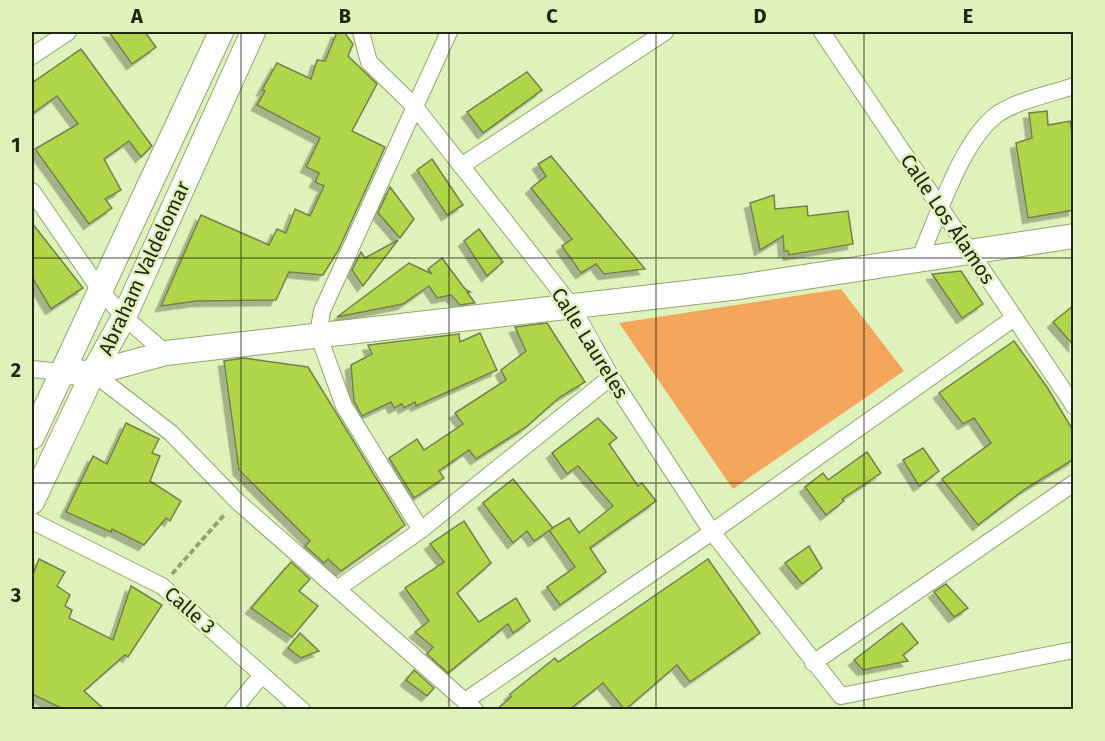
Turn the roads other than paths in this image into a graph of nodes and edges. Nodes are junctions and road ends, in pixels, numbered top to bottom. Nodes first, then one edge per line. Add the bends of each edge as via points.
1 (68, 32) edge
2 (221, 32) edge
3 (252, 32) edge
4 (361, 32) edge
5 (449, 32) edge
6 (665, 32) edge
7 (822, 32) edge
8 (32, 56) edge
9 (1074, 86) edge
10 (414, 107) junction
11 (461, 166) junction
12 (32, 191) edge
13 (942, 208) junction
14 (1074, 236) edge
15 (971, 254) junction
16 (918, 262) junction
17 (100, 290) junction
18 (571, 305) junction
19 (124, 317) junction
20 (1014, 318) junction
21 (318, 334) junction
22 (166, 353) junction
23 (32, 369) edge
24 (62, 372) junction
25 (93, 373) junction
26 (611, 377) junction
27 (1074, 406) edge
28 (32, 437) edge
29 (1074, 483) edge
30 (32, 502) edge
31 (32, 521) edge
32 (421, 530) junction
33 (712, 532) junction
34 (337, 589) junction
35 (1074, 650) edge
36 (813, 663) junction
37 (262, 675) junction
38 (470, 705) edge
39 (232, 710) edge
40 (302, 710) edge

1 - 8 street
2 - 17 street, Abraham Valdelomar
3 - 19 street, Abraham Valdelomar
4 - 10 street, Calle Laureles via 369,62
5 - 10 street
6 - 11 street
7 - 13 street, Calle Los Álamos
9 - 13 street via 1001,112 982,126 965,152
10 - 11 street, Calle Laureles
10 - 21 street via 322,311
11 - 18 street, Calle Laureles
12 - 17 street
13 - 15 street, Calle Los Álamos
13 - 16 street
14 - 15 street
15 - 16 street
15 - 20 street, Calle Los Álamos
16 - 18 street
17 - 19 street
17 - 24 street, Abraham Valdelomar
18 - 21 street
18 - 26 street, Calle Laureles
19 - 22 street
19 - 25 street, Abraham Valdelomar
20 - 27 street, Calle Los Álamos
20 - 33 street
21 - 22 street
21 - 32 street via 344,406
22 - 25 street
23 - 24 street
24 - 25 street
24 - 28 street, Abraham Valdelomar
25 - 30 street, Abraham Valdelomar
25 - 34 street via 171,434 237,501
26 - 32 street
26 - 33 street, Calle Laureles
29 - 36 street
31 - 37 street, Calle 3 via 162,586
32 - 34 street
33 - 36 street, Calle Laureles
33 - 38 street
34 - 38 street
35 - 36 street, Calle Laureles via 841,696
37 - 39 street
37 - 40 street, Calle 3

